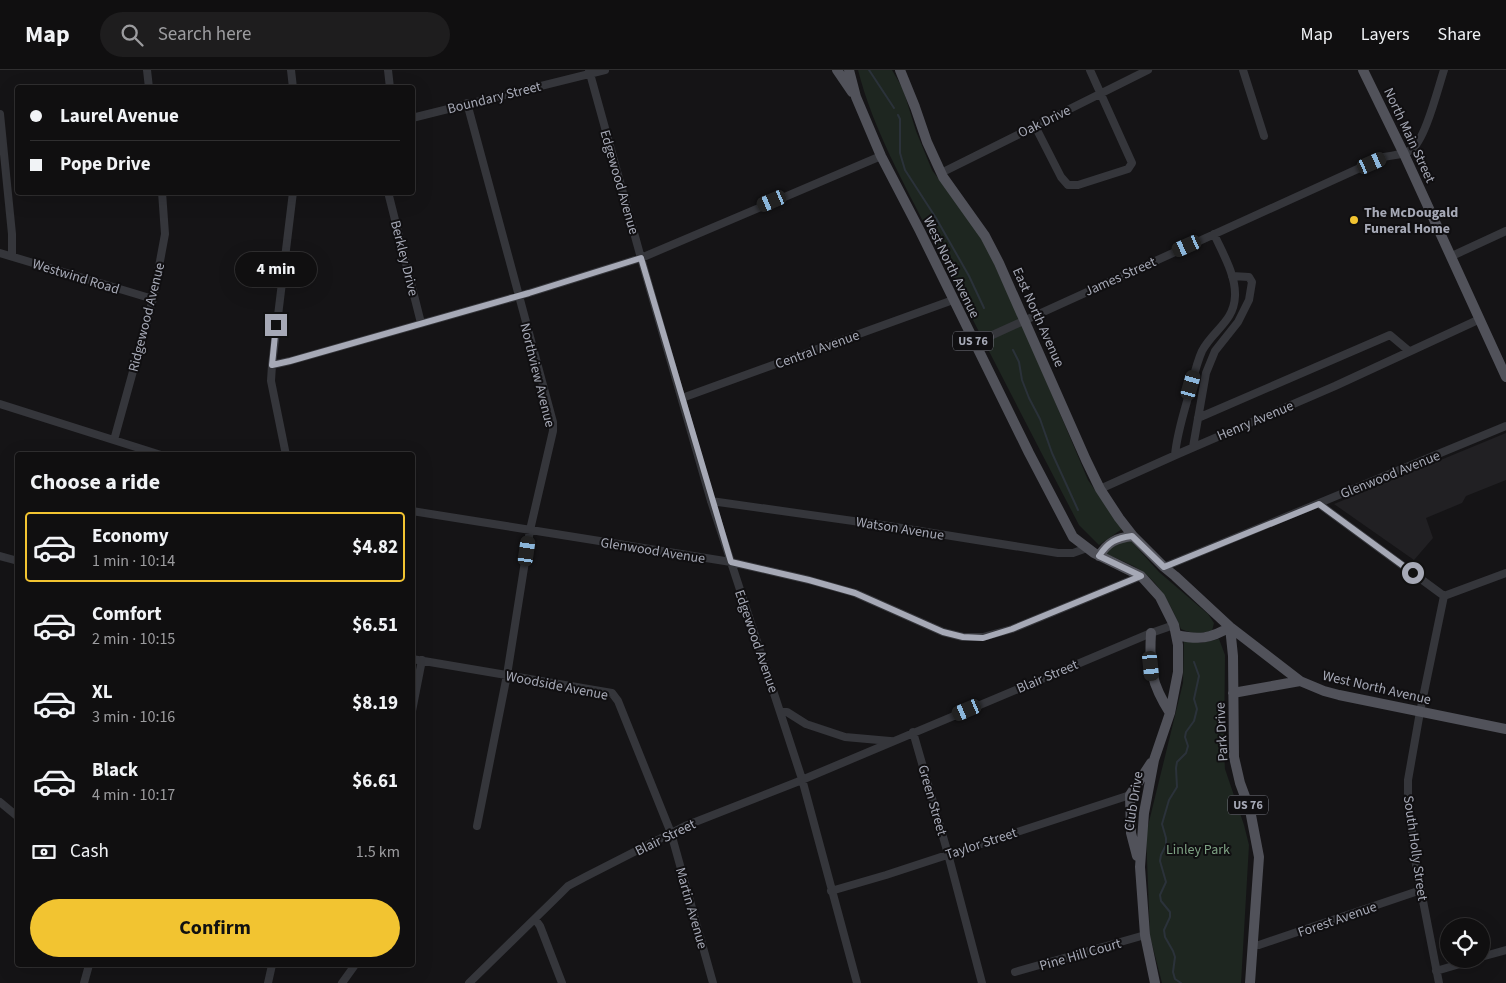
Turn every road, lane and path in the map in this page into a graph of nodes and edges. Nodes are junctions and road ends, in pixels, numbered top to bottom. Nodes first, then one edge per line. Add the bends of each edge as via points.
1 (147, 70) edge
2 (290, 70) edge
3 (388, 70) edge
4 (605, 70) edge
5 (837, 70) edge
6 (849, 70) edge
7 (900, 70) edge
8 (1090, 70) edge
9 (1148, 70) edge
10 (1243, 70) edge
11 (1363, 70) edge
12 (1444, 70) edge
13 (589, 72) edge
14 (149, 85) edge
15 (292, 85) edge
16 (390, 85) edge
17 (1100, 94) junction
18 (856, 97) junction
19 (467, 104) junction
20 (0, 114) edge
21 (415, 117) edge
22 (1035, 126) junction
23 (1264, 136) dead end
24 (1404, 154) junction
25 (881, 156) junction
26 (941, 173) junction
27 (162, 195) edge
28 (293, 195) edge
29 (389, 195) edge
30 (1506, 231) edge
31 (1214, 234) junction
32 (0, 253) edge
33 (12, 256) junction
34 (1452, 256) junction
35 (641, 258) junction
36 (1232, 276) junction
37 (519, 296) junction
38 (153, 299) junction
39 (953, 300) junction
40 (1480, 319) junction
41 (1024, 320) junction
42 (421, 324) junction
43 (974, 343) junction
44 (1409, 350) junction
45 (272, 365) junction
46 (1506, 377) edge
47 (682, 398) junction
48 (0, 404) edge
49 (1198, 418) junction
50 (1506, 426) edge
51 (114, 440) junction
52 (1193, 447) junction
53 (152, 452) edge
54 (285, 452) edge
55 (1175, 455) junction
56 (1100, 489) junction
57 (711, 501) junction
58 (1319, 504) junction
59 (415, 511) edge
60 (530, 530) junction
61 (1132, 536) junction
62 (1087, 548) junction
63 (0, 556) edge
64 (1099, 556) junction
65 (15, 560) edge
66 (731, 562) junction
67 (1164, 567) junction
68 (1506, 573) edge
69 (1141, 576) junction
70 (1444, 596) junction
71 (1230, 627) junction
72 (1175, 630) junction
73 (1151, 633) junction
74 (415, 659) edge
75 (422, 660) junction
76 (507, 676) junction
77 (1300, 681) junction
78 (1233, 692) junction
79 (415, 696) edge
80 (781, 712) junction
81 (1170, 712) junction
82 (1420, 712) junction
83 (1506, 729) edge
84 (913, 732) junction
85 (892, 741) junction
86 (1154, 760) junction
87 (802, 779) junction
88 (1130, 796) junction
89 (0, 802) edge
90 (15, 814) edge
91 (478, 826) dead end
92 (671, 833) junction
93 (948, 854) junction
94 (1140, 867) junction
95 (1421, 890) junction
96 (832, 891) junction
97 (535, 920) junction
98 (1144, 935) junction
99 (1253, 945) junction
100 (1506, 950) edge
101 (1490, 954) edge
102 (88, 967) edge
103 (272, 967) edge
104 (354, 967) edge
105 (1446, 968) edge
106 (1436, 971) junction
107 (1015, 972) dead end
108 (84, 983) edge
109 (268, 983) edge
110 (342, 983) edge
111 (469, 983) edge
112 (562, 983) edge
113 (713, 983) edge
114 (857, 983) edge
115 (982, 983) edge
116 (1155, 983) edge
117 (1250, 983) edge
118 (1438, 983) edge

1 - 14 street
2 - 15 street
3 - 16 street
4 - 13 street, Boundary Street
5 - 18 main road
6 - 18 main road, West North Avenue / US 76
7 - 26 main road, East North Avenue
8 - 17 street
9 - 17 street, Oak Drive
10 - 23 street
11 - 24 main road, North Main Street
12 - 24 street via 1422,137
13 - 19 street, Boundary Street
13 - 35 street, Edgewood Avenue
17 - 22 street, Oak Drive
17 - 22 street via 1132,163 1128,169 1078,185 1068,185
18 - 25 main road, West North Avenue / US 76
19 - 21 street, Boundary Street
19 - 37 street, Northview Avenue
20 - 33 street
22 - 26 street, Oak Drive
24 - 31 street, James Street via 1384,158
24 - 34 main road, North Main Street
25 - 35 street
25 - 39 main road, West North Avenue / US 76
26 - 41 main road, East North Avenue via 985,236
27 - 38 street, Ridgewood Avenue via 165,234
28 - 45 street
29 - 42 street, Berkley Drive
30 - 34 street
31 - 36 street
31 - 41 street, James Street
32 - 33 street, Westwind Road
33 - 38 street, Westwind Road
34 - 40 main road, North Main Street
35 - 37 street
35 - 47 street, Edgewood Avenue
36 - 49 street via 1249,277 1252,282 1249,300 1238,322 1215,350 1206,372
36 - 55 street via 1235,295 1232,310 1228,320 1202,351
37 - 42 street
37 - 60 street, Northview Avenue via 553,422
38 - 51 street, Ridgewood Avenue
39 - 43 main road, West North Avenue / US 76
39 - 47 street, Central Avenue
40 - 44 street, Henry Avenue
40 - 46 main road, North Main Street
41 - 43 street, James Street
41 - 56 main road, East North Avenue
42 - 45 street
43 - 62 main road, West North Avenue / US 76 via 1058,510 1073,537
44 - 49 street, Henry Avenue via 1390,335
44 - 52 street, Henry Avenue via 1335,386
45 - 54 street via 271,382
47 - 57 street, Edgewood Avenue
48 - 51 street
49 - 52 street
50 - 58 street, Glenwood Avenue
51 - 53 street
52 - 55 street, Henry Avenue
55 - 56 street, Henry Avenue
56 - 61 main road, East North Avenue
57 - 62 street, Watson Avenue via 1058,553 1073,553
57 - 66 street, Edgewood Avenue
58 - 67 street, Glenwood Avenue
58 - 70 street
59 - 60 street, Glenwood Avenue
60 - 66 street, Glenwood Avenue
60 - 76 street, Northview Avenue
61 - 64 main road via 1112,541
61 - 67 main road, East North Avenue
62 - 64 main road, West North Avenue / US 76
63 - 65 street
64 - 69 main road, West North Avenue / US 76
66 - 69 street, Glenwood Avenue via 855,593 943,632 983,638
66 - 80 street, Edgewood Avenue
67 - 71 main road, West North Avenue
68 - 70 street
69 - 72 main road, US 76 via 1160,596
70 - 82 street, South Holly Street
71 - 72 main road via 1215,636 1202,638 1190,638
71 - 77 main road, West North Avenue
71 - 78 main road, Park Drive / US 76
72 - 73 street, Blair Street
72 - 81 main road, Club Drive / US 76 via 1178,672
73 - 81 main road via 1149,656 1152,677
73 - 84 street, Blair Street
74 - 75 street, Woodside Avenue
75 - 76 street, Woodside Avenue
75 - 79 street
76 - 91 street, Northview Avenue
76 - 92 street, Woodside Avenue via 612,693
77 - 78 main road
77 - 82 main road, West North Avenue via 1324,692
78 - 99 main road, Park Drive / US 76 via 1234,757 1250,810 1258,857
80 - 85 street, Blair Street via 845,736
80 - 87 street, Edgewood Avenue
81 - 86 main road, Club Drive / US 76
82 - 83 main road, West North Avenue
82 - 95 street, South Holly Street via 1408,798
84 - 85 street, Blair Street
84 - 93 street, Green Street
85 - 87 street, Blair Street
86 - 88 main road
86 - 94 main road, Club Drive / US 76 via 1144,813
87 - 92 street, Blair Street
87 - 96 street, Edgewood Avenue
88 - 93 street, Taylor Street
88 - 94 main road via 1131,833
89 - 90 street
92 - 97 street, Blair Street via 568,886
92 - 113 street, Martin Avenue
93 - 96 street, Taylor Street
93 - 115 street, Green Street
94 - 98 main road, Club Drive / US 76
95 - 99 street, Forest Avenue via 1259,946
95 - 106 street, South Holly Street
96 - 114 street, Edgewood Avenue
97 - 111 street, Blair Street
97 - 112 street
98 - 107 street, Pine Hill Court
98 - 116 main road, Club Drive / US 76
99 - 117 main road, Park Drive / US 76
100 - 101 street
102 - 108 street
103 - 109 street
104 - 110 street
105 - 106 street
106 - 118 street, South Holly Street

